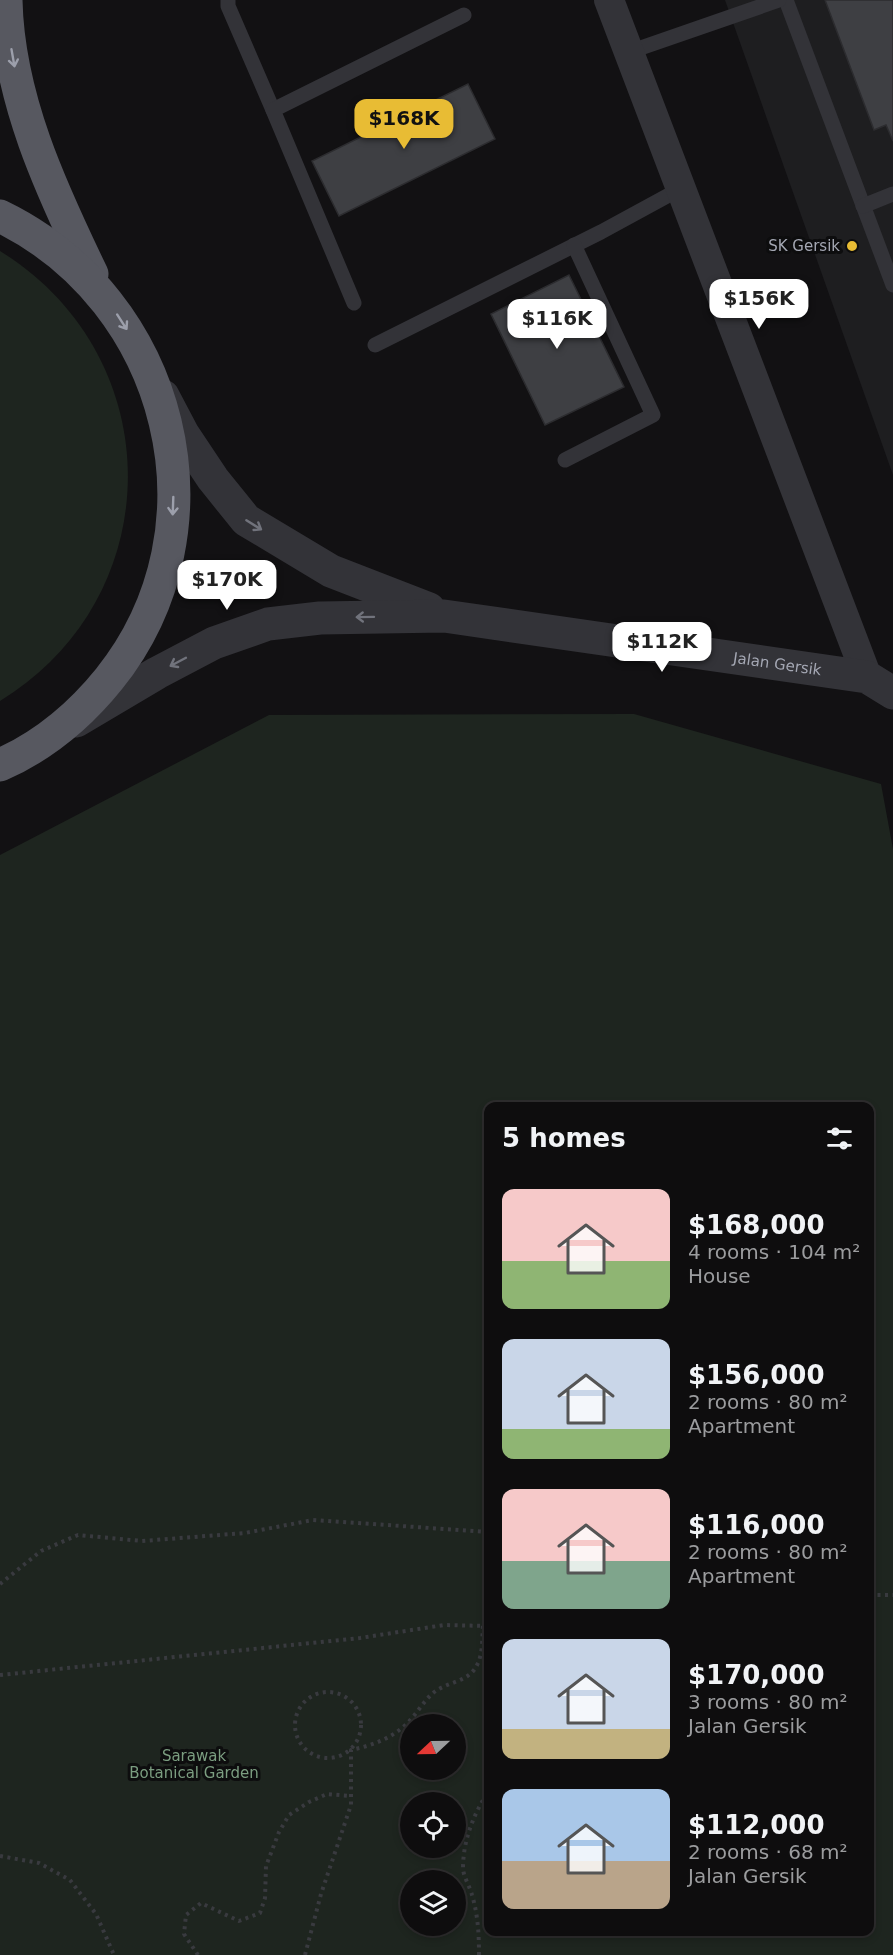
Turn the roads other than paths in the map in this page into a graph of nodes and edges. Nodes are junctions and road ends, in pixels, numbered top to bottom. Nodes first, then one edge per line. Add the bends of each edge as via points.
1 (6, 0) edge
2 (228, 0) edge
3 (609, 0) edge
4 (779, 0) edge
5 (786, 0) edge
6 (464, 15) dead end
7 (629, 52) junction
8 (273, 110) junction
9 (680, 189) junction
10 (893, 194) edge
11 (863, 206) junction
12 (0, 216) edge
13 (574, 245) junction
14 (893, 285) edge
15 (101, 293) junction
16 (354, 303) dead end
17 (375, 345) dead end
18 (142, 355) junction
19 (565, 460) dead end
20 (444, 616) junction
21 (880, 685) edge
22 (48, 737) junction
23 (0, 765) edge

1 -> 15 highway via 13,60 27,117 62,212
2 - 8 lane
3 - 7 street
4 - 7 lane
5 - 11 lane
6 - 8 lane
7 - 9 street
8 - 16 lane
9 - 13 lane
9 - 21 street
10 - 11 lane
11 - 14 lane
12 - 15 highway via 50,246
13 - 17 lane
13 - 19 lane via 652,415
15 -> 18 highway
18 -> 20 street via 183,434 246,520 331,572
18 -> 22 highway via 160,399 173,469 173,517 165,564 151,609 129,651 101,690
20 - 21 street, Jalan Gersik
20 -> 22 street via 320,618 268,624 214,643
22 - 23 highway

